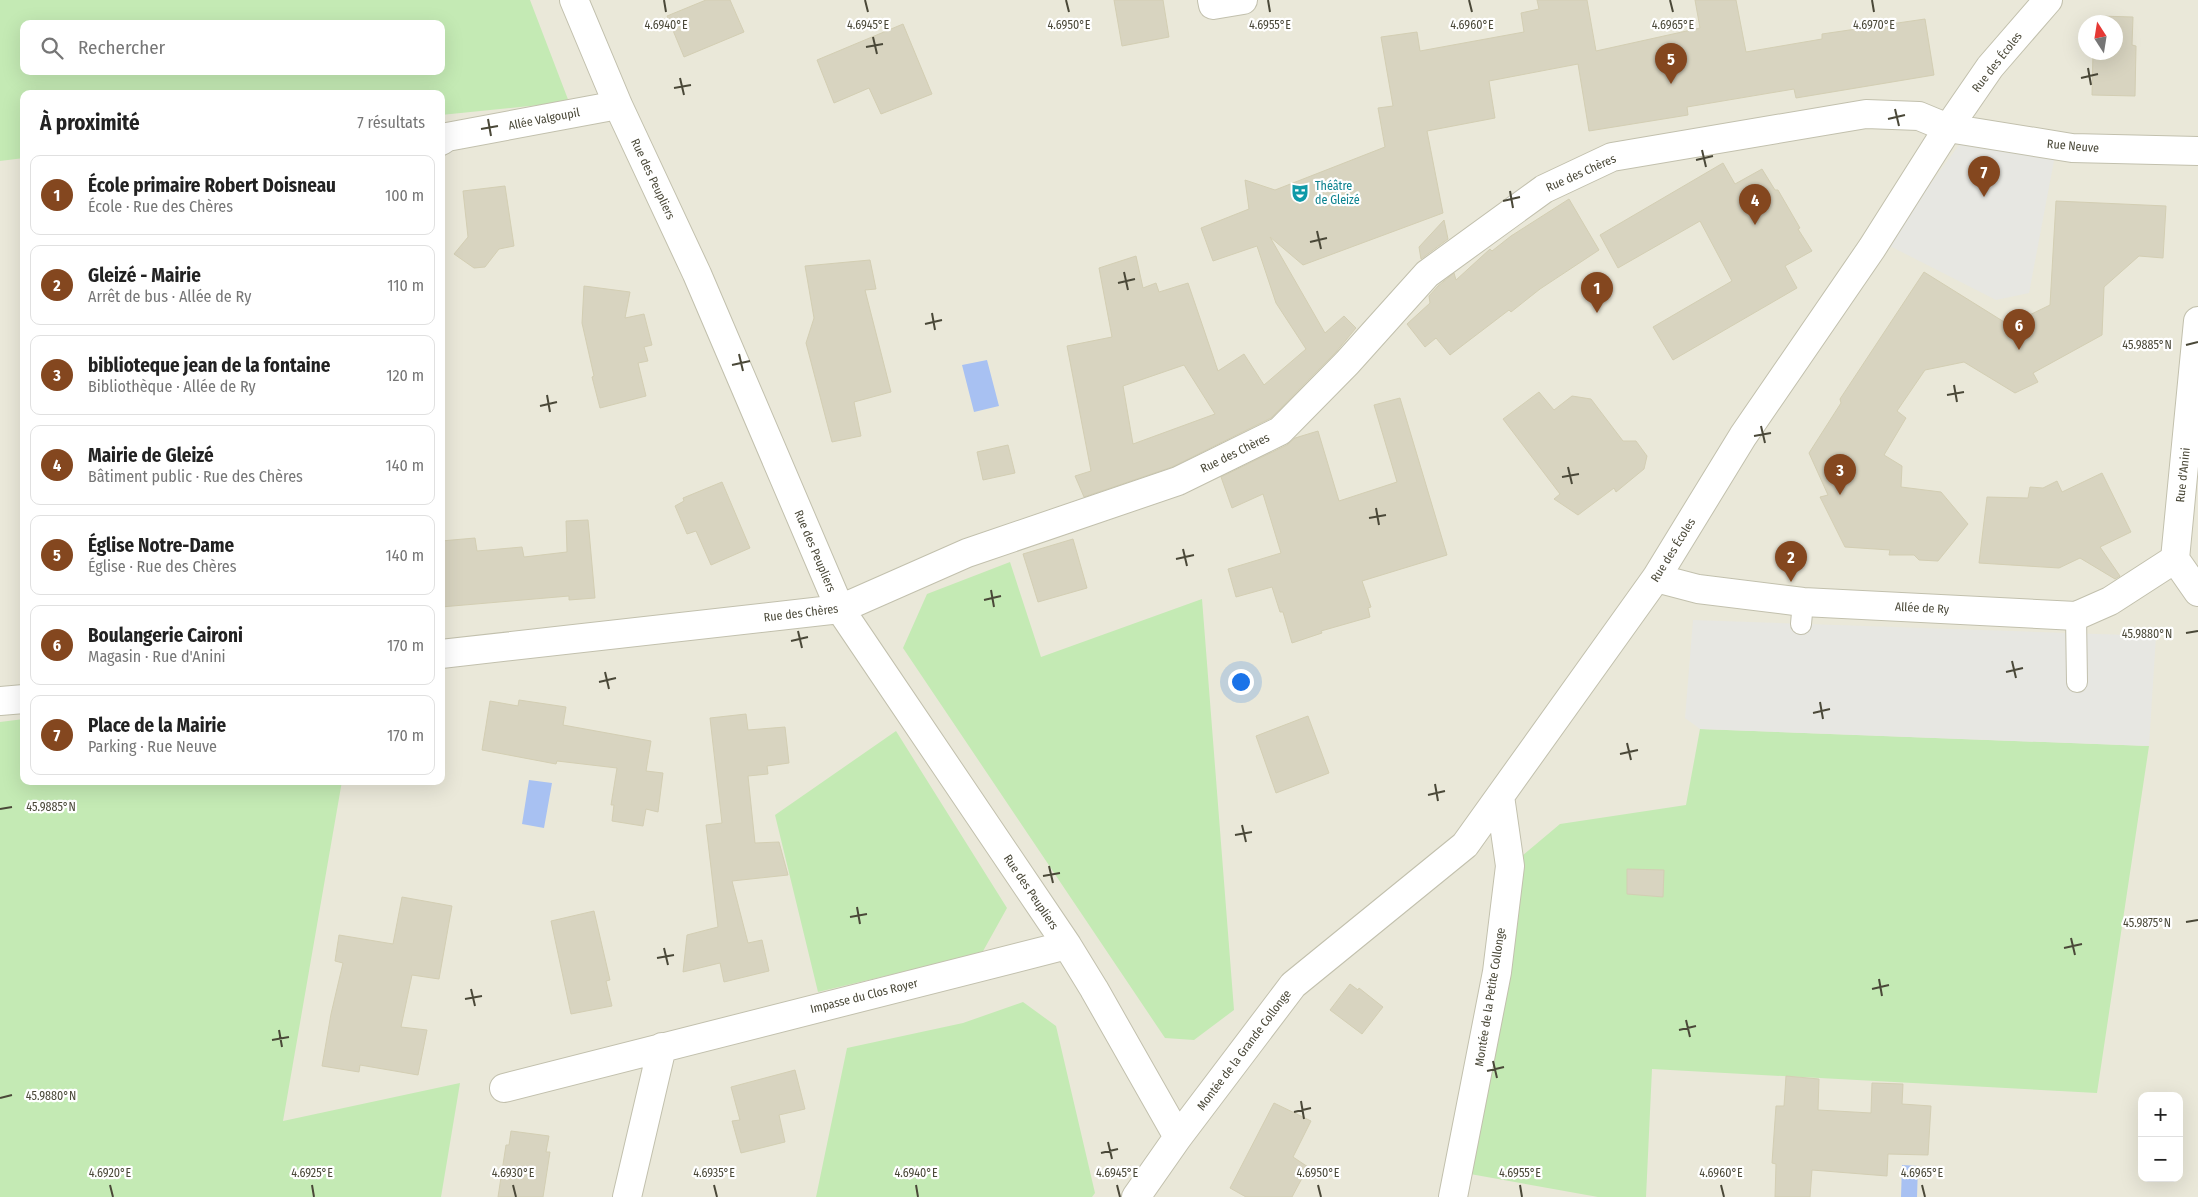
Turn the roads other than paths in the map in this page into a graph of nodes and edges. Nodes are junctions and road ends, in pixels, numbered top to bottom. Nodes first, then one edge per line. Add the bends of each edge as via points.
1 (574, 0) edge
2 (1243, 0) edge
3 (2048, 0) edge
4 (1212, 3) edge
5 (618, 105) junction
6 (1948, 128) junction
7 (445, 138) edge
8 (2198, 152) edge
9 (2198, 321) edge
10 (2175, 559) junction
11 (1656, 578) junction
12 (2198, 592) edge
13 (840, 609) junction
14 (2076, 616) junction
15 (445, 654) edge
16 (2077, 682) dead end
17 (20, 700) edge
18 (0, 701) edge
19 (1500, 796) junction
20 (1465, 846) joint
21 (1067, 945) junction
22 (662, 1047) junction
23 (504, 1088) dead end
24 (1178, 1137) junction
25 (1459, 1196) edge
26 (627, 1197) edge
27 (1136, 1197) edge

1 - 5 street, Rue des Peupliers
2 - 4 street
3 - 6 street, Rue des Écoles via 1990,67
5 - 7 street, Allée Valgoupil
5 - 13 street, Rue des Peupliers via 697,274
6 - 8 street, Rue Neuve via 2072,148
6 - 11 street, Rue des Écoles via 1872,248 1744,436
6 - 13 street, Rue des Chères via 1919,116 1866,114 1612,157 1544,189 1427,274 1280,431 1178,481 967,553
9 - 10 street, Rue d'Anini
10 - 12 street
10 - 14 street, Allée de Ry via 2110,601
11 - 14 street, Allée de Ry via 1802,613
11 - 19 street, Rue des Écoles
13 - 15 street, Rue des Chères
13 - 21 street, Rue des Peupliers
14 - 16 lane
17 - 18 street
19 - 20 street, Rue des Écoles
19 - 25 street, Montée de la Petite Collonge via 1510,866 1497,972
20 - 24 street, Montée de la Grande Collonge via 1293,985
21 - 22 street, Impasse du Clos Royer
21 - 24 street, Rue des Peupliers
22 - 23 street, Impasse du Clos Royer
22 - 26 street
24 - 27 street, Montée de la Grande Collonge

